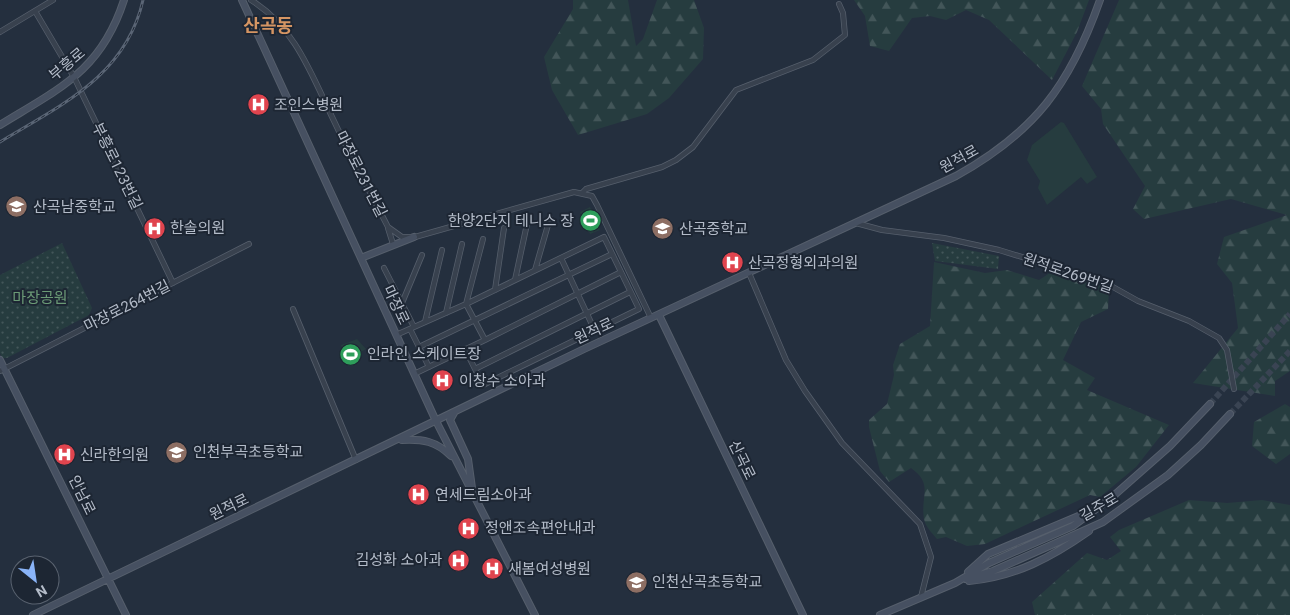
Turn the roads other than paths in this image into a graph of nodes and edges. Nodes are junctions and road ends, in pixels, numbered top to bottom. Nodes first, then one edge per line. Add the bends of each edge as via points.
1 (53, 0) edge
2 (124, 0) edge
3 (242, 0) edge
4 (251, 0) edge
5 (1100, 0) edge
6 (839, 4) dead end
7 (35, 11) junction
8 (0, 32) edge
9 (74, 77) junction
10 (0, 125) edge
11 (583, 192) junction
12 (550, 218) dead end
13 (856, 223) junction
14 (527, 224) dead end
15 (388, 227) junction
16 (504, 228) dead end
17 (414, 237) junction
18 (483, 239) dead end
19 (249, 244) dead end
20 (393, 244) junction
21 (462, 244) dead end
22 (442, 250) dead end
23 (612, 254) junction
24 (422, 255) dead end
25 (361, 258) junction
26 (561, 258) junction
27 (384, 268) dead end
28 (535, 270) junction
29 (621, 272) junction
30 (748, 273) junction
31 (569, 275) junction
32 (515, 280) junction
33 (173, 283) junction
34 (494, 290) junction
35 (630, 292) junction
36 (577, 294) junction
37 (402, 303) junction
38 (466, 304) junction
39 (293, 309) dead end
40 (446, 313) junction
41 (587, 314) junction
42 (659, 315) junction
43 (651, 318) junction
44 (474, 320) junction
45 (425, 322) junction
46 (412, 328) junction
47 (595, 331) junction
48 (396, 335) junction
49 (484, 340) junction
50 (419, 346) junction
51 (465, 349) junction
52 (0, 360) edge
53 (429, 366) junction
54 (475, 369) junction
55 (2, 370) edge
56 (414, 374) junction
57 (1234, 388) dead end
58 (1210, 404) tunnel mouth
59 (455, 412) junction
60 (1230, 414) tunnel mouth
61 (436, 422) junction
62 (398, 440) junction
63 (356, 460) junction
64 (455, 460) junction
65 (472, 491) junction
66 (1103, 522) junction
67 (109, 579) junction
68 (955, 582) junction
69 (921, 597) junction
70 (33, 615) edge
71 (126, 615) edge
72 (535, 615) edge
73 (803, 615) edge
74 (880, 615) edge

1 - 7 street
2 - 9 main road, 부흥로 via 100,52
3 - 25 main road, 마장로
4 - 15 street, 마장로231번길 via 262,6 282,27 305,58
5 - 13 main road, 원적로 via 1066,78 1045,107 1016,136 985,160 956,176
6 - 11 street via 843,13 844,35 836,44 813,60 736,90 693,147 676,160
7 - 8 street
7 - 9 street, 부흥로123번길
9 - 10 main road, 부흥로
9 - 33 street, 부흥로123번길
11 - 17 street
11 - 43 street via 592,196 597,205
12 - 28 street
13 - 30 main road, 원적로
13 - 57 street, 원적로269번길 via 998,250 1104,282 1219,338 1227,350
14 - 32 street
15 - 17 street, 마장로231번길 via 402,237
15 - 20 street
16 - 34 street
17 - 20 main road
18 - 38 street
19 - 33 street, 마장로264번길
20 - 25 main road
21 - 40 street
22 - 45 street
23 - 26 street via 604,237
23 - 29 street
23 - 31 street
24 - 37 street
25 - 48 main road, 마장로
26 - 28 street
26 - 31 street
27 - 37 street
28 - 32 street
29 - 35 street
29 - 36 street
30 - 42 main road, 원적로
30 - 69 street via 786,360 842,443 920,524 931,557
31 - 36 street
31 - 44 street
32 - 34 street
33 - 55 street, 마장로264번길
34 - 38 street
35 - 41 street
35 - 47 street via 639,310
36 - 41 street
36 - 49 street
37 - 46 street
38 - 40 street
38 - 44 street
39 - 63 street
40 - 45 street
41 - 47 street
41 - 54 street
42 - 43 main road, 원적로
42 - 73 main road, 산곡로
43 - 59 main road, 원적로
44 - 49 street
44 - 50 street
45 - 46 street
46 - 48 street
46 - 50 street
47 - 54 street via 483,385
48 - 56 main road, 마장로
49 - 51 street
50 - 53 street
51 - 53 street
51 - 54 street
52 - 55 main road, 안남로
53 - 56 street
55 - 67 main road, 안남로
56 - 61 main road, 마장로
58 - 68 main road, 길주로 via 1170,446 1098,508 988,554
59 - 61 main road, 원적로
59 - 65 main road via 450,420 468,459
60 - 66 main road, 길주로 via 1168,475
61 - 62 main road, 원적로
61 - 64 main road, 마장로
62 - 63 main road, 원적로
62 - 64 main road via 429,440 441,446
63 - 67 main road, 원적로
64 - 65 main road, 마장로
65 - 72 main road, 마장로
66 - 68 main road, 길주로 via 993,571
66 - 68 main road via 1058,553 995,579
67 - 70 main road, 원적로
67 - 71 main road, 안남로
68 - 69 main road, 길주로
69 - 74 main road, 길주로

